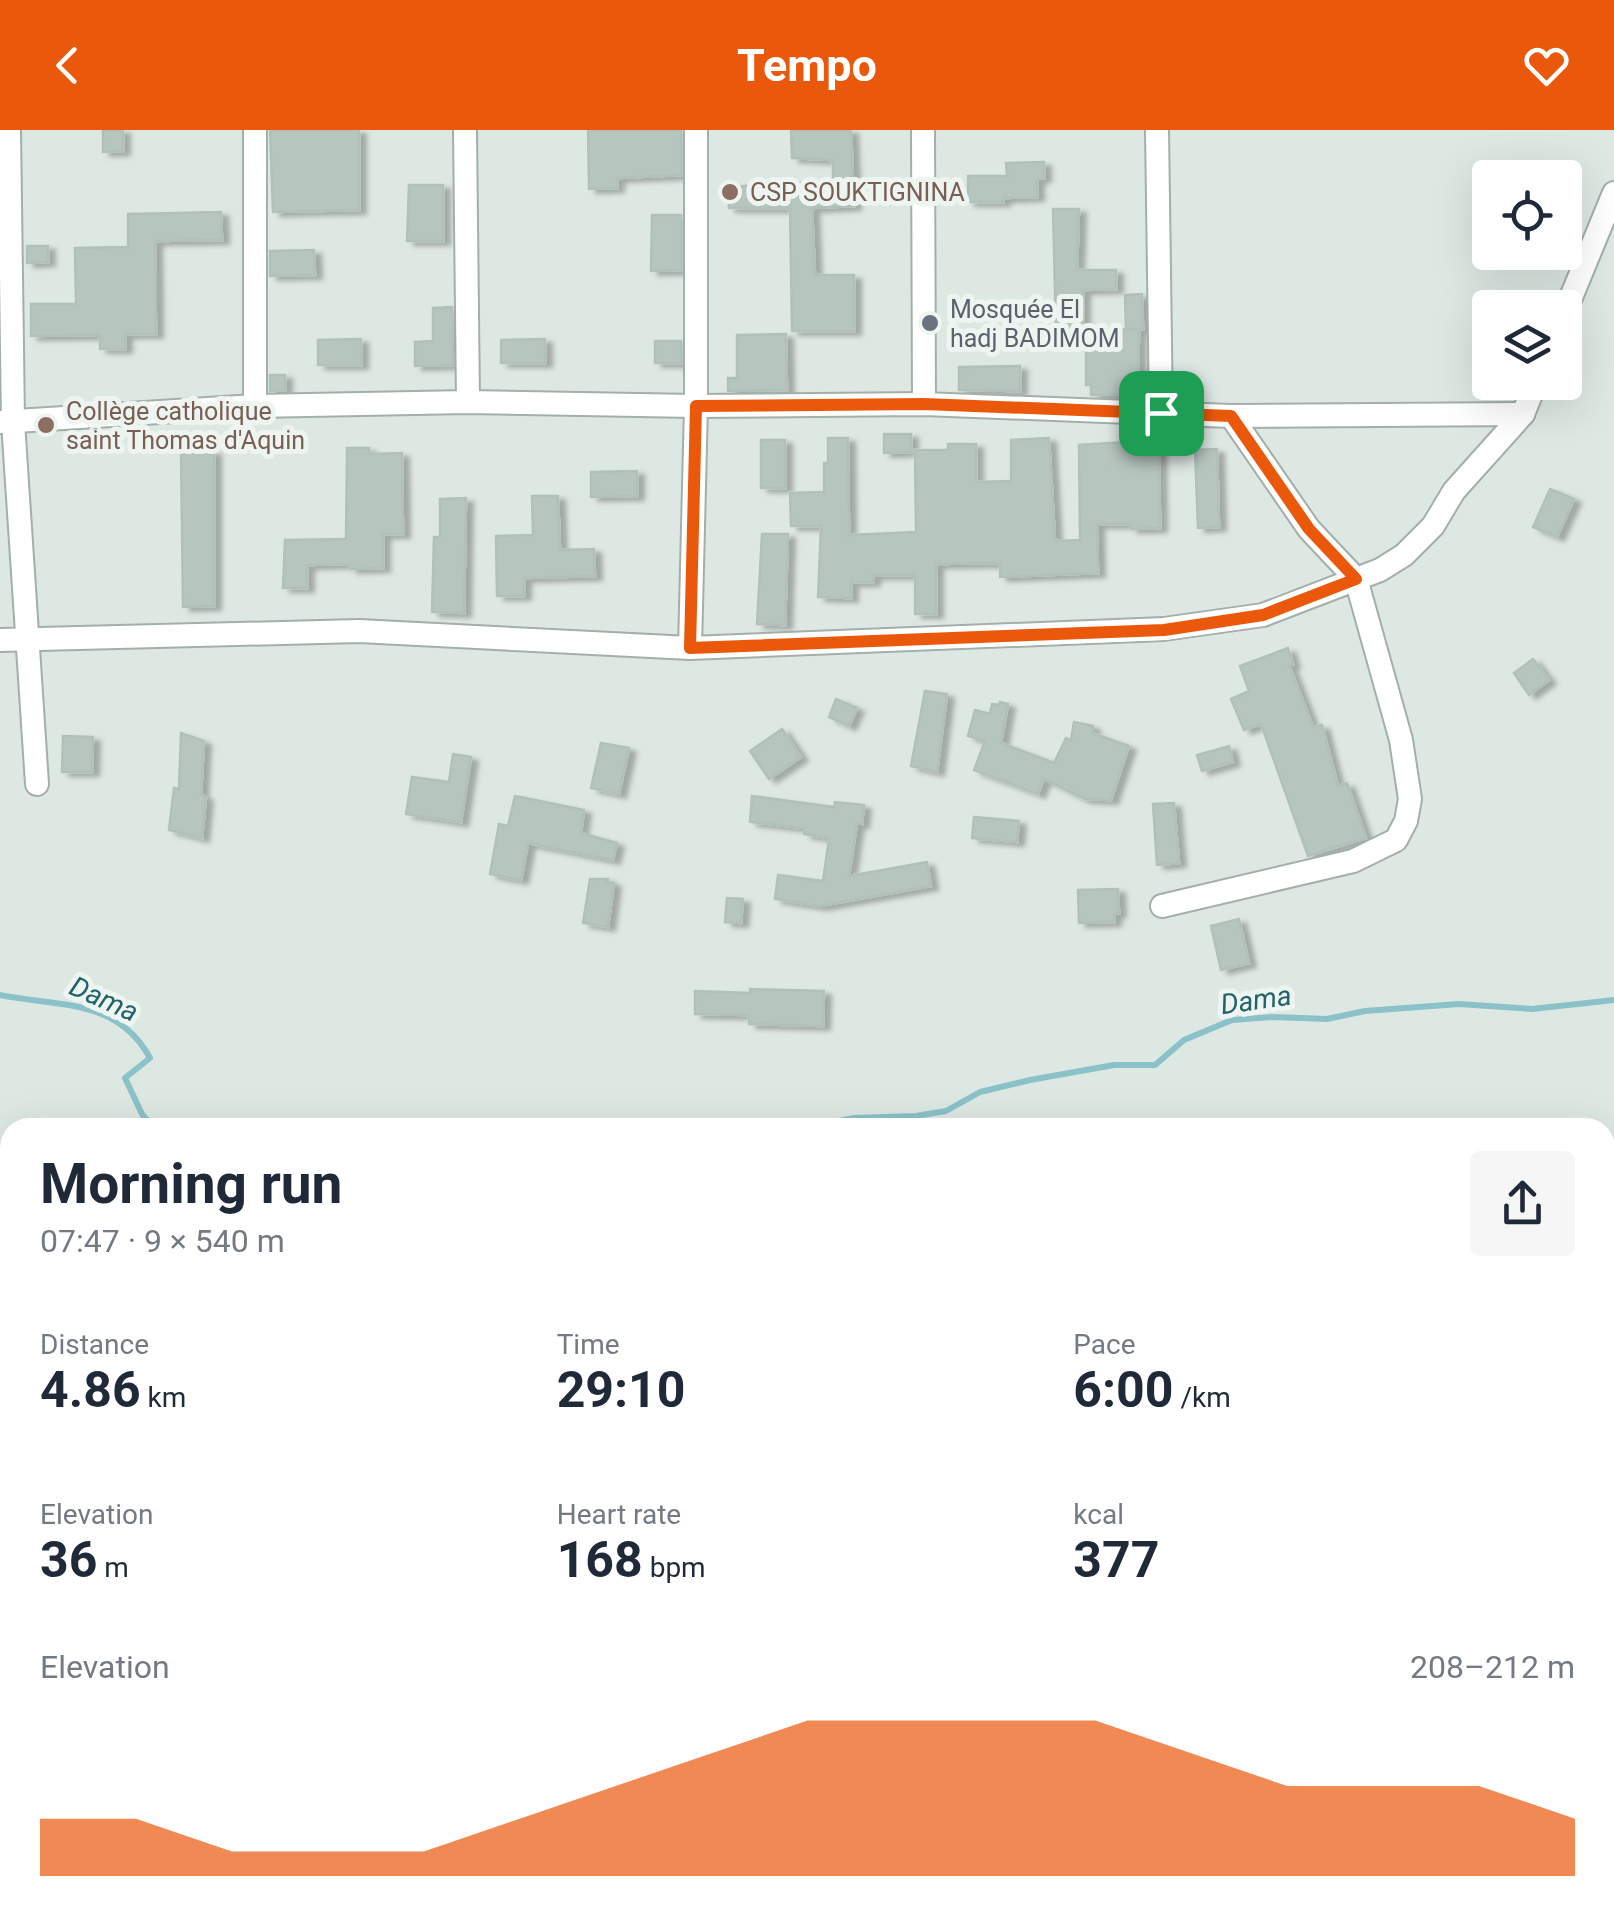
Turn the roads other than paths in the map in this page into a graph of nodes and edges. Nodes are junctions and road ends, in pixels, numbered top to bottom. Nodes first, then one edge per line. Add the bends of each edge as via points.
1 (9, 130) edge
2 (255, 130) edge
3 (465, 130) edge
4 (696, 130) edge
5 (924, 130) edge
6 (1157, 130) edge
7 (1614, 193) edge
8 (1574, 290) edge
9 (1529, 400) edge
10 (468, 402) junction
11 (924, 404) junction
12 (255, 406) junction
13 (696, 406) junction
14 (1161, 413) junction
15 (1523, 414) junction
16 (1231, 416) junction
17 (6, 422) edge
18 (1356, 579) junction
19 (0, 640) edge
20 (25, 640) junction
21 (690, 648) junction
22 (37, 784) dead end
23 (1162, 906) dead end

1 - 17 street
2 - 12 street
3 - 10 street
4 - 13 street
5 - 11 street
6 - 14 street
7 - 8 street
9 - 15 street
10 - 12 street
10 - 13 street
11 - 13 street
11 - 14 street
12 - 17 street
13 - 21 street
14 - 16 street
15 - 16 street
15 - 18 street via 1404,555
16 - 18 street via 1309,529
17 - 20 street
18 - 21 street via 1263,615 1164,630
18 - 23 street via 1410,799 1396,840 1352,861
19 - 20 street
20 - 21 street via 359,631
20 - 22 street

